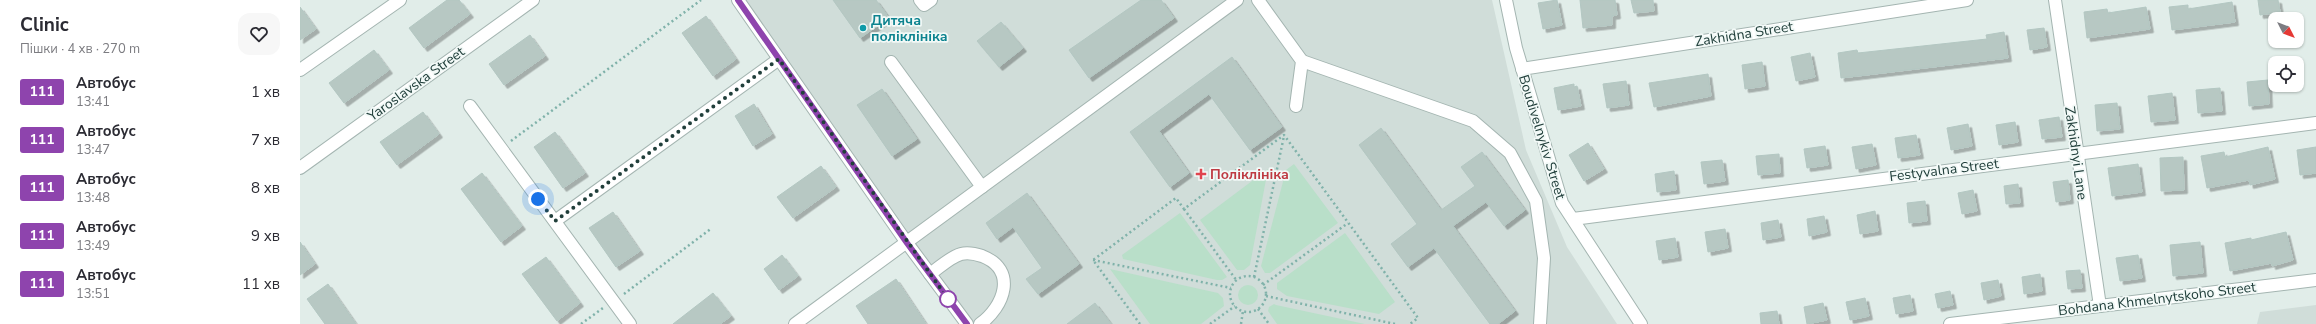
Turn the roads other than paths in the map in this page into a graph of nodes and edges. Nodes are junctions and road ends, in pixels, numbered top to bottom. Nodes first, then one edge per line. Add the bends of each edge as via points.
1 (400, 0) edge
2 (533, 0) edge
3 (738, 0) edge
4 (920, 0) edge
5 (931, 0) edge
6 (1237, 0) edge
7 (1258, 0) edge
8 (1506, 0) edge
9 (1967, 0) edge
10 (2054, 0) edge
11 (779, 59) junction
12 (1302, 61) junction
13 (891, 62) dead end
14 (1522, 69) junction
15 (300, 70) edge
16 (470, 106) dead end
17 (1296, 106) dead end
18 (2316, 123) edge
19 (2076, 153) junction
20 (300, 168) edge
21 (982, 188) junction
22 (1573, 219) junction
23 (555, 221) junction
24 (907, 243) junction
25 (930, 274) junction
26 (2316, 280) edge
27 (2100, 306) junction
28 (630, 324) edge
29 (795, 324) edge
30 (966, 324) edge
31 (980, 324) edge
32 (1540, 324) edge
33 (1641, 324) edge
34 (1950, 324) edge

1 - 15 street
2 - 20 street, Yaroslavska Street
3 - 11 street
4 - 5 street via 924,5
6 - 21 street
7 - 12 street
8 - 14 street, Boudivelnykiv Street
9 - 14 street, Zakhidna Street
10 - 19 street, Zakhidnyi Lane
11 - 23 street
11 - 24 street
12 - 17 street
12 - 32 street via 1473,121 1510,153 1536,201 1544,258
13 - 21 street
14 - 22 street, Boudivelnykiv Street via 1562,204
16 - 23 street
18 - 19 street, Festyvalna Street
19 - 22 street, Festyvalna Street
19 - 27 street, Zakhidnyi Lane
21 - 24 street
22 - 33 street, Boudivelnykiv Street
23 - 28 street
24 - 25 street
24 - 29 street
25 - 30 street
25 - 31 street via 960,254 969,253 986,258 1000,269 1004,280 1000,303 995,312
26 - 27 street, Bohdana Khmelnytskoho Street
27 - 34 street, Bohdana Khmelnytskoho Street

